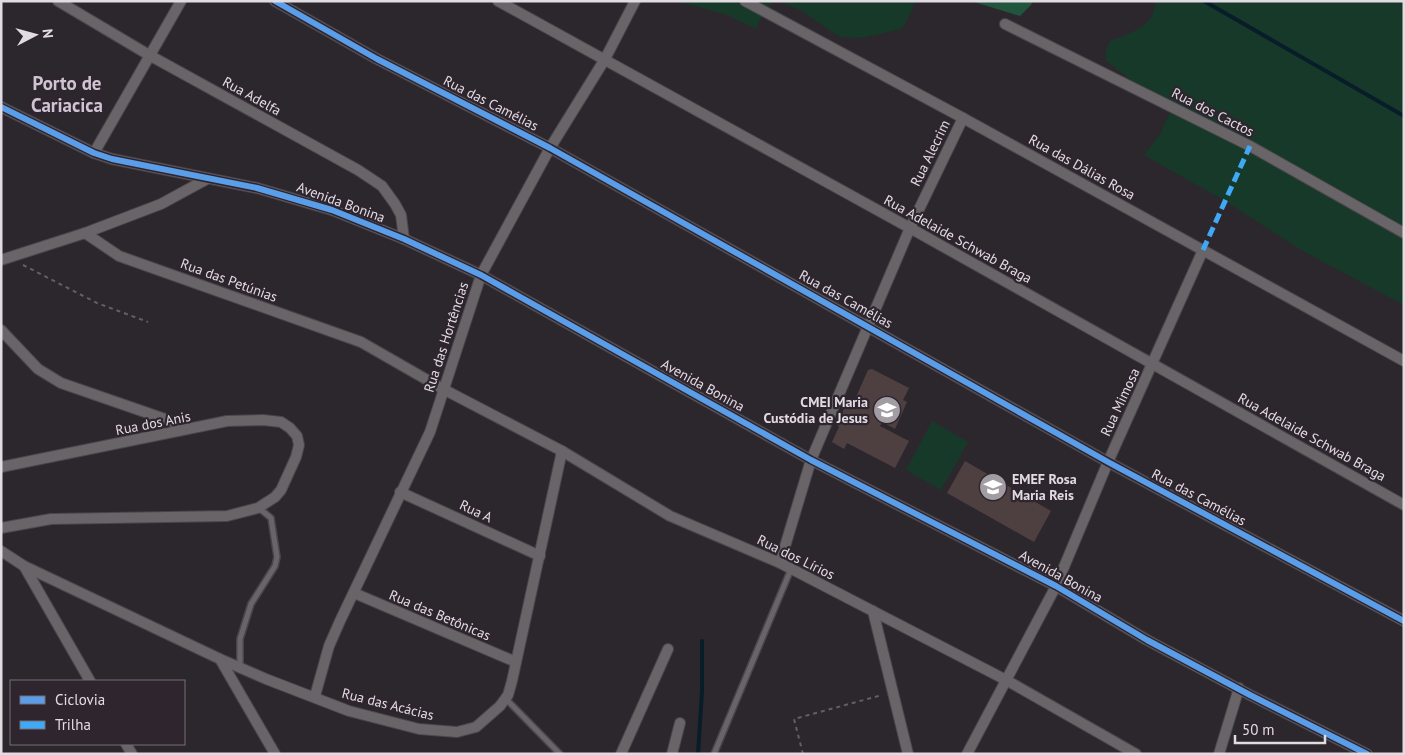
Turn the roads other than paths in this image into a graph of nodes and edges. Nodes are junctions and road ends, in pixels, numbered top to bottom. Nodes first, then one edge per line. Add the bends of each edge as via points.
1 (58, 1) edge
2 (181, 1) edge
3 (275, 1) edge
4 (498, 1) edge
5 (635, 1) edge
6 (745, 1) edge
7 (1005, 24) dead end
8 (149, 55) junction
9 (605, 59) junction
10 (1, 107) edge
11 (963, 118) junction
12 (550, 148) junction
13 (94, 153) junction
14 (207, 179) junction
15 (910, 228) junction
16 (1404, 233) edge
17 (85, 234) junction
18 (404, 239) junction
19 (1203, 250) junction
20 (5, 258) edge
21 (481, 275) junction
22 (869, 326) junction
23 (1, 330) edge
24 (1404, 361) edge
25 (1153, 364) junction
26 (443, 389) junction
27 (192, 429) junction
28 (562, 451) junction
29 (811, 460) junction
30 (1108, 462) junction
31 (1, 467) edge
32 (400, 492) junction
33 (1404, 505) edge
34 (258, 508) junction
35 (1, 528) edge
36 (1, 551) edge
37 (540, 556) junction
38 (780, 563) junction
39 (24, 566) junction
40 (791, 569) junction
41 (1056, 586) junction
42 (354, 593) junction
43 (873, 611) junction
44 (1404, 621) edge
45 (668, 650) dead end
46 (220, 659) junction
47 (516, 662) junction
48 (240, 668) junction
49 (89, 680) edge
50 (1006, 680) junction
51 (1239, 688) junction
52 (315, 696) junction
53 (505, 698) junction
54 (680, 723) dead end
55 (275, 754) edge
56 (560, 754) edge
57 (621, 754) edge
58 (672, 754) edge
59 (714, 754) edge
60 (908, 754) edge
61 (968, 754) edge
62 (1136, 754) edge
63 (1219, 754) edge
64 (1367, 754) edge

1 - 8 street, Rua Adelfa
2 - 8 street
3 - 12 street, Rua das Camélias via 377,59
4 - 9 street, Rua Adelaide Schwab Braga
5 - 9 street, Rua das Hortências
6 - 11 street, Rua das Dálias Rosa
7 - 16 street, Rua dos Cactos via 1250,146
8 - 13 street
8 - 18 street, Rua Adelfa via 382,186 402,216
9 - 12 street, Rua das Hortências
9 - 15 street, Rua Adelaide Schwab Braga
10 - 13 street, Avenida Bonina
11 - 15 street, Rua Alecrim
11 - 19 street, Rua das Dálias Rosa
12 - 21 street, Rua das Hortências
12 - 22 street, Rua das Camélias
13 - 14 street, Avenida Bonina
14 - 17 street via 161,204
14 - 18 street, Avenida Bonina via 257,188 332,210
15 - 22 street, Rua Alecrim
15 - 25 street, Rua Adelaide Schwab Braga
17 - 20 street
17 - 26 street, Rua das Petúnias via 119,256 361,342
18 - 21 street, Avenida Bonina
19 - 24 street, Rua das Dálias Rosa
19 - 25 street, Rua Mimosa
21 - 26 street, Rua das Hortências
21 - 29 street, Avenida Bonina
22 - 29 street, Rua Alecrim
22 - 30 street, Rua das Camélias
23 - 27 street via 38,369 61,383
25 - 30 street, Rua Mimosa
25 - 33 street, Rua Adelaide Schwab Braga
26 - 28 street, Rua dos Lírios
26 - 32 street, Rua das Hortências via 430,432
27 - 31 street, Rua dos Anis
27 - 34 street, Rua dos Anis via 227,422 263,420 281,422 297,436 299,445 293,466 281,490
28 - 37 street, Rua das Acácias
28 - 38 street, Rua dos Lírios via 670,516
29 - 38 street, Rua Alecrim
29 - 41 street, Avenida Bonina
30 - 41 street, Rua Mimosa
30 - 44 street, Rua das Camélias
32 - 37 street, Rua A
32 - 42 street, Rua das Hortências
34 - 35 street via 227,516 51,519
34 - 48 lane via 271,518 277,557 275,566 251,604 240,639
36 - 39 street, Rua das Acácias
37 - 47 street, Rua das Acácias
38 - 40 street, Rua dos Lírios
39 - 46 street, Rua das Acácias
39 - 49 street
40 - 43 street, Rua dos Lírios
40 - 59 lane
41 - 50 street, Rua Mimosa
41 - 51 street, Avenida Bonina via 1147,640
42 - 47 street, Rua das Betônicas
42 - 52 street, Rua das Hortências via 330,646
43 - 50 street, Rua dos Lírios
43 - 60 street
45 - 57 street
46 - 48 street, Rua das Acácias
46 - 55 street
47 - 53 street, Rua das Acácias
48 - 52 street, Rua das Acácias
50 - 61 street, Rua Mimosa
50 - 62 street, Rua dos Lírios
51 - 63 street
51 - 64 street, Avenida Bonina
52 - 53 street, Rua das Acácias via 350,711 419,729 457,732 476,727
53 - 56 lane
54 - 58 street

